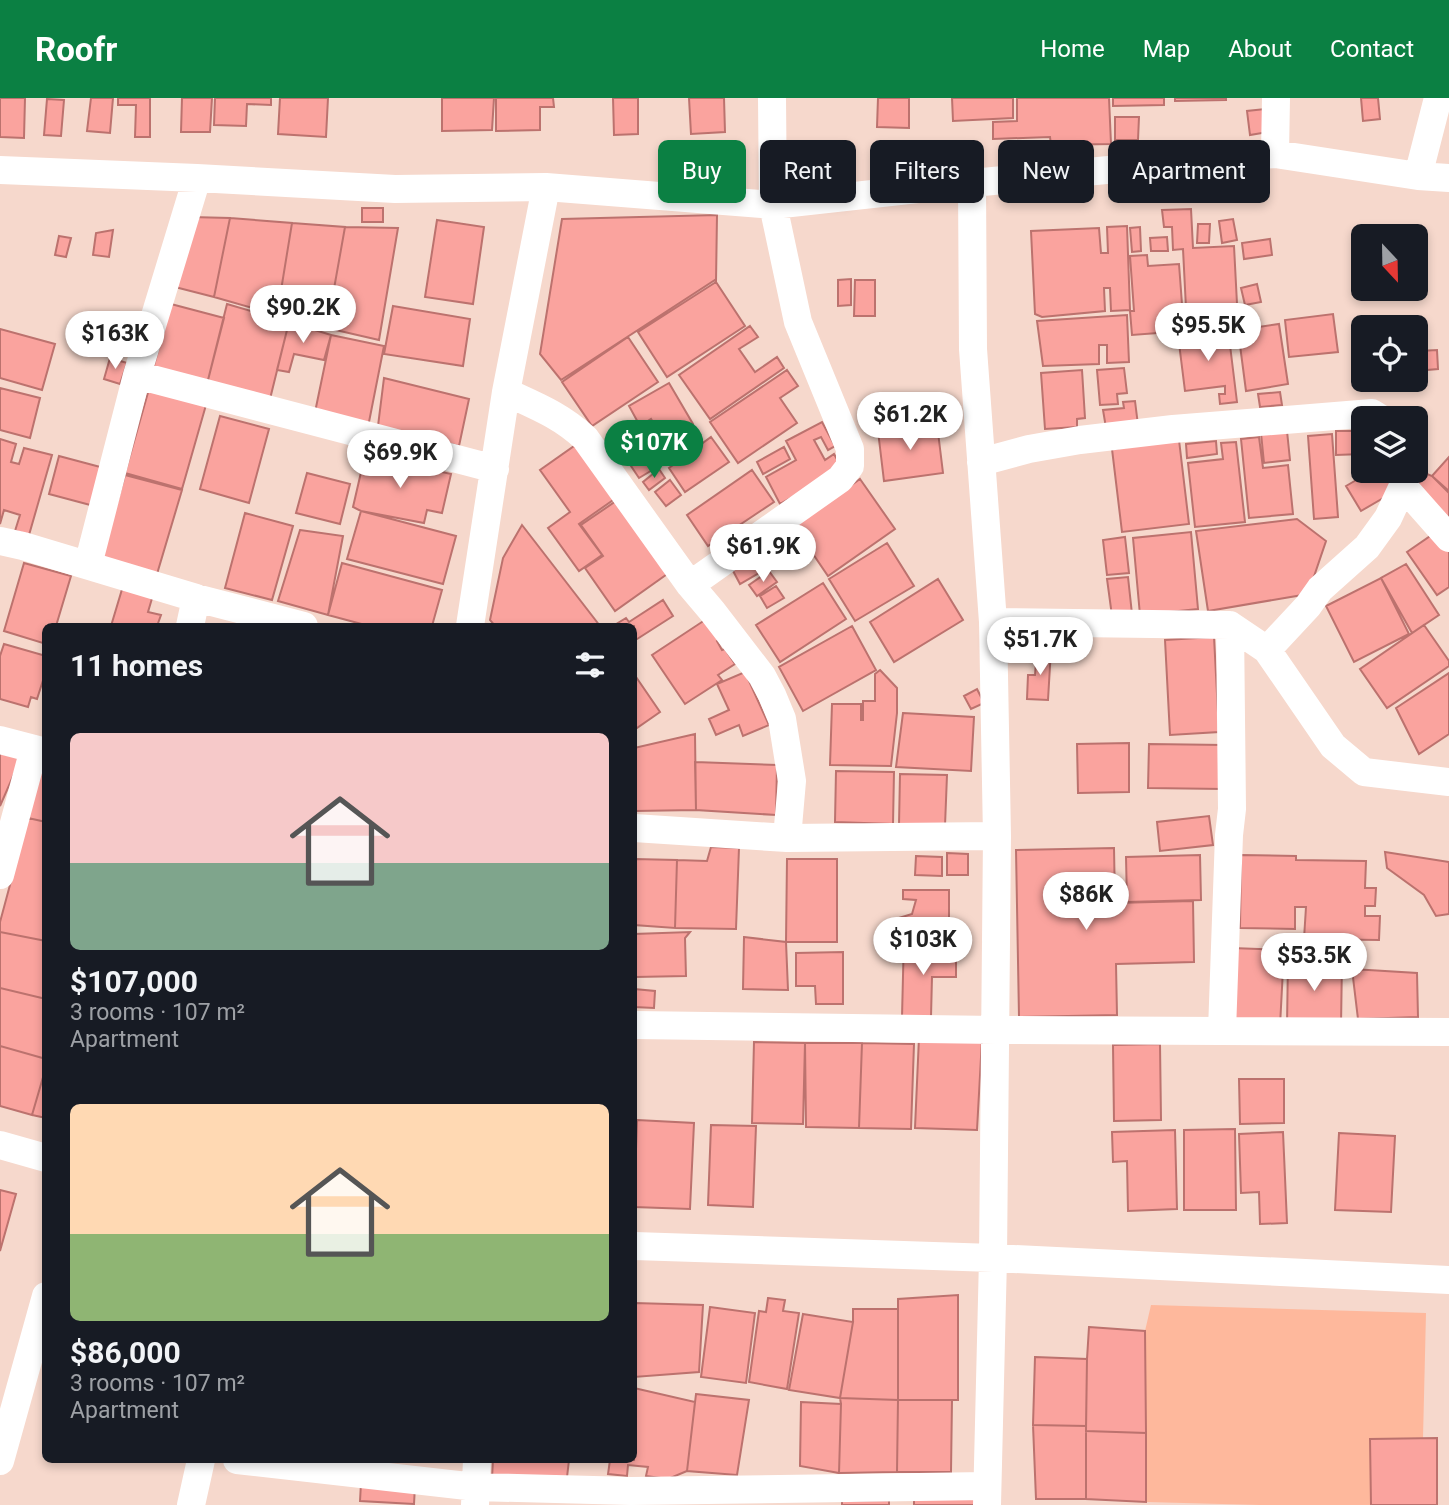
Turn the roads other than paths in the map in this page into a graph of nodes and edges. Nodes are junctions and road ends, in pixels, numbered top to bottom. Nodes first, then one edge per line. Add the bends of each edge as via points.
1 (772, 98) edge
2 (1276, 98) edge
3 (1438, 98) edge
4 (1275, 154) junction
5 (0, 170) edge
6 (1418, 176) junction
7 (197, 178) junction
8 (1449, 178) edge
9 (984, 182) edge
10 (545, 187) junction
11 (870, 194) edge
12 (972, 203) edge
13 (773, 205) junction
14 (137, 375) junction
15 (506, 392) junction
16 (1351, 415) edge
17 (981, 461) junction
18 (495, 469) junction
19 (1402, 483) edge
20 (1408, 483) edge
21 (1449, 538) edge
22 (0, 541) edge
23 (88, 565) junction
24 (690, 585) junction
25 (196, 598) junction
26 (993, 622) junction
27 (191, 623) edge
28 (292, 623) edge
29 (470, 623) edge
30 (1230, 625) junction
31 (1267, 650) junction
32 (0, 740) edge
33 (40, 750) edge
34 (1449, 782) edge
35 (637, 828) edge
36 (996, 836) junction
37 (787, 838) junction
38 (0, 875) edge
39 (637, 1024) edge
40 (996, 1030) junction
41 (1222, 1031) junction
42 (1449, 1032) edge
43 (0, 1145) edge
44 (42, 1157) edge
45 (637, 1246) edge
46 (993, 1258) junction
47 (1449, 1280) edge
48 (42, 1310) edge
49 (0, 1461) edge
50 (200, 1463) edge
51 (267, 1463) edge
52 (476, 1484) edge
53 (987, 1496) edge
54 (191, 1505) edge

1 - 13 street
2 - 4 street
3 - 6 street
4 - 6 street
4 - 9 street
5 - 7 street
6 - 8 street
7 - 10 street via 395,189
7 - 14 street
10 - 13 street
10 - 15 street
11 - 13 street
12 - 17 street via 973,349
13 - 24 street via 799,322 850,449 850,466 840,479
14 - 18 street
14 - 23 street
15 - 18 street
15 - 24 street via 569,423 585,438
16 - 17 street via 1080,440
17 - 26 street
18 - 29 street
19 - 31 street via 1388,518 1367,547 1320,589
20 - 21 street
22 - 23 street
23 - 25 street
24 - 37 street via 762,676 782,719 792,781
25 - 27 street
25 - 28 street
26 - 30 street
26 - 36 street
30 - 31 street
30 - 41 street via 1232,809
31 - 34 street via 1333,746 1364,772
32 - 33 street
33 - 38 street
35 - 37 street
36 - 37 street
36 - 40 street
39 - 40 street
40 - 41 street
40 - 46 street
41 - 42 street
43 - 44 street
45 - 46 street
46 - 47 street
46 - 53 street
48 - 49 street
50 - 54 street
51 - 52 street
52 - 53 street

